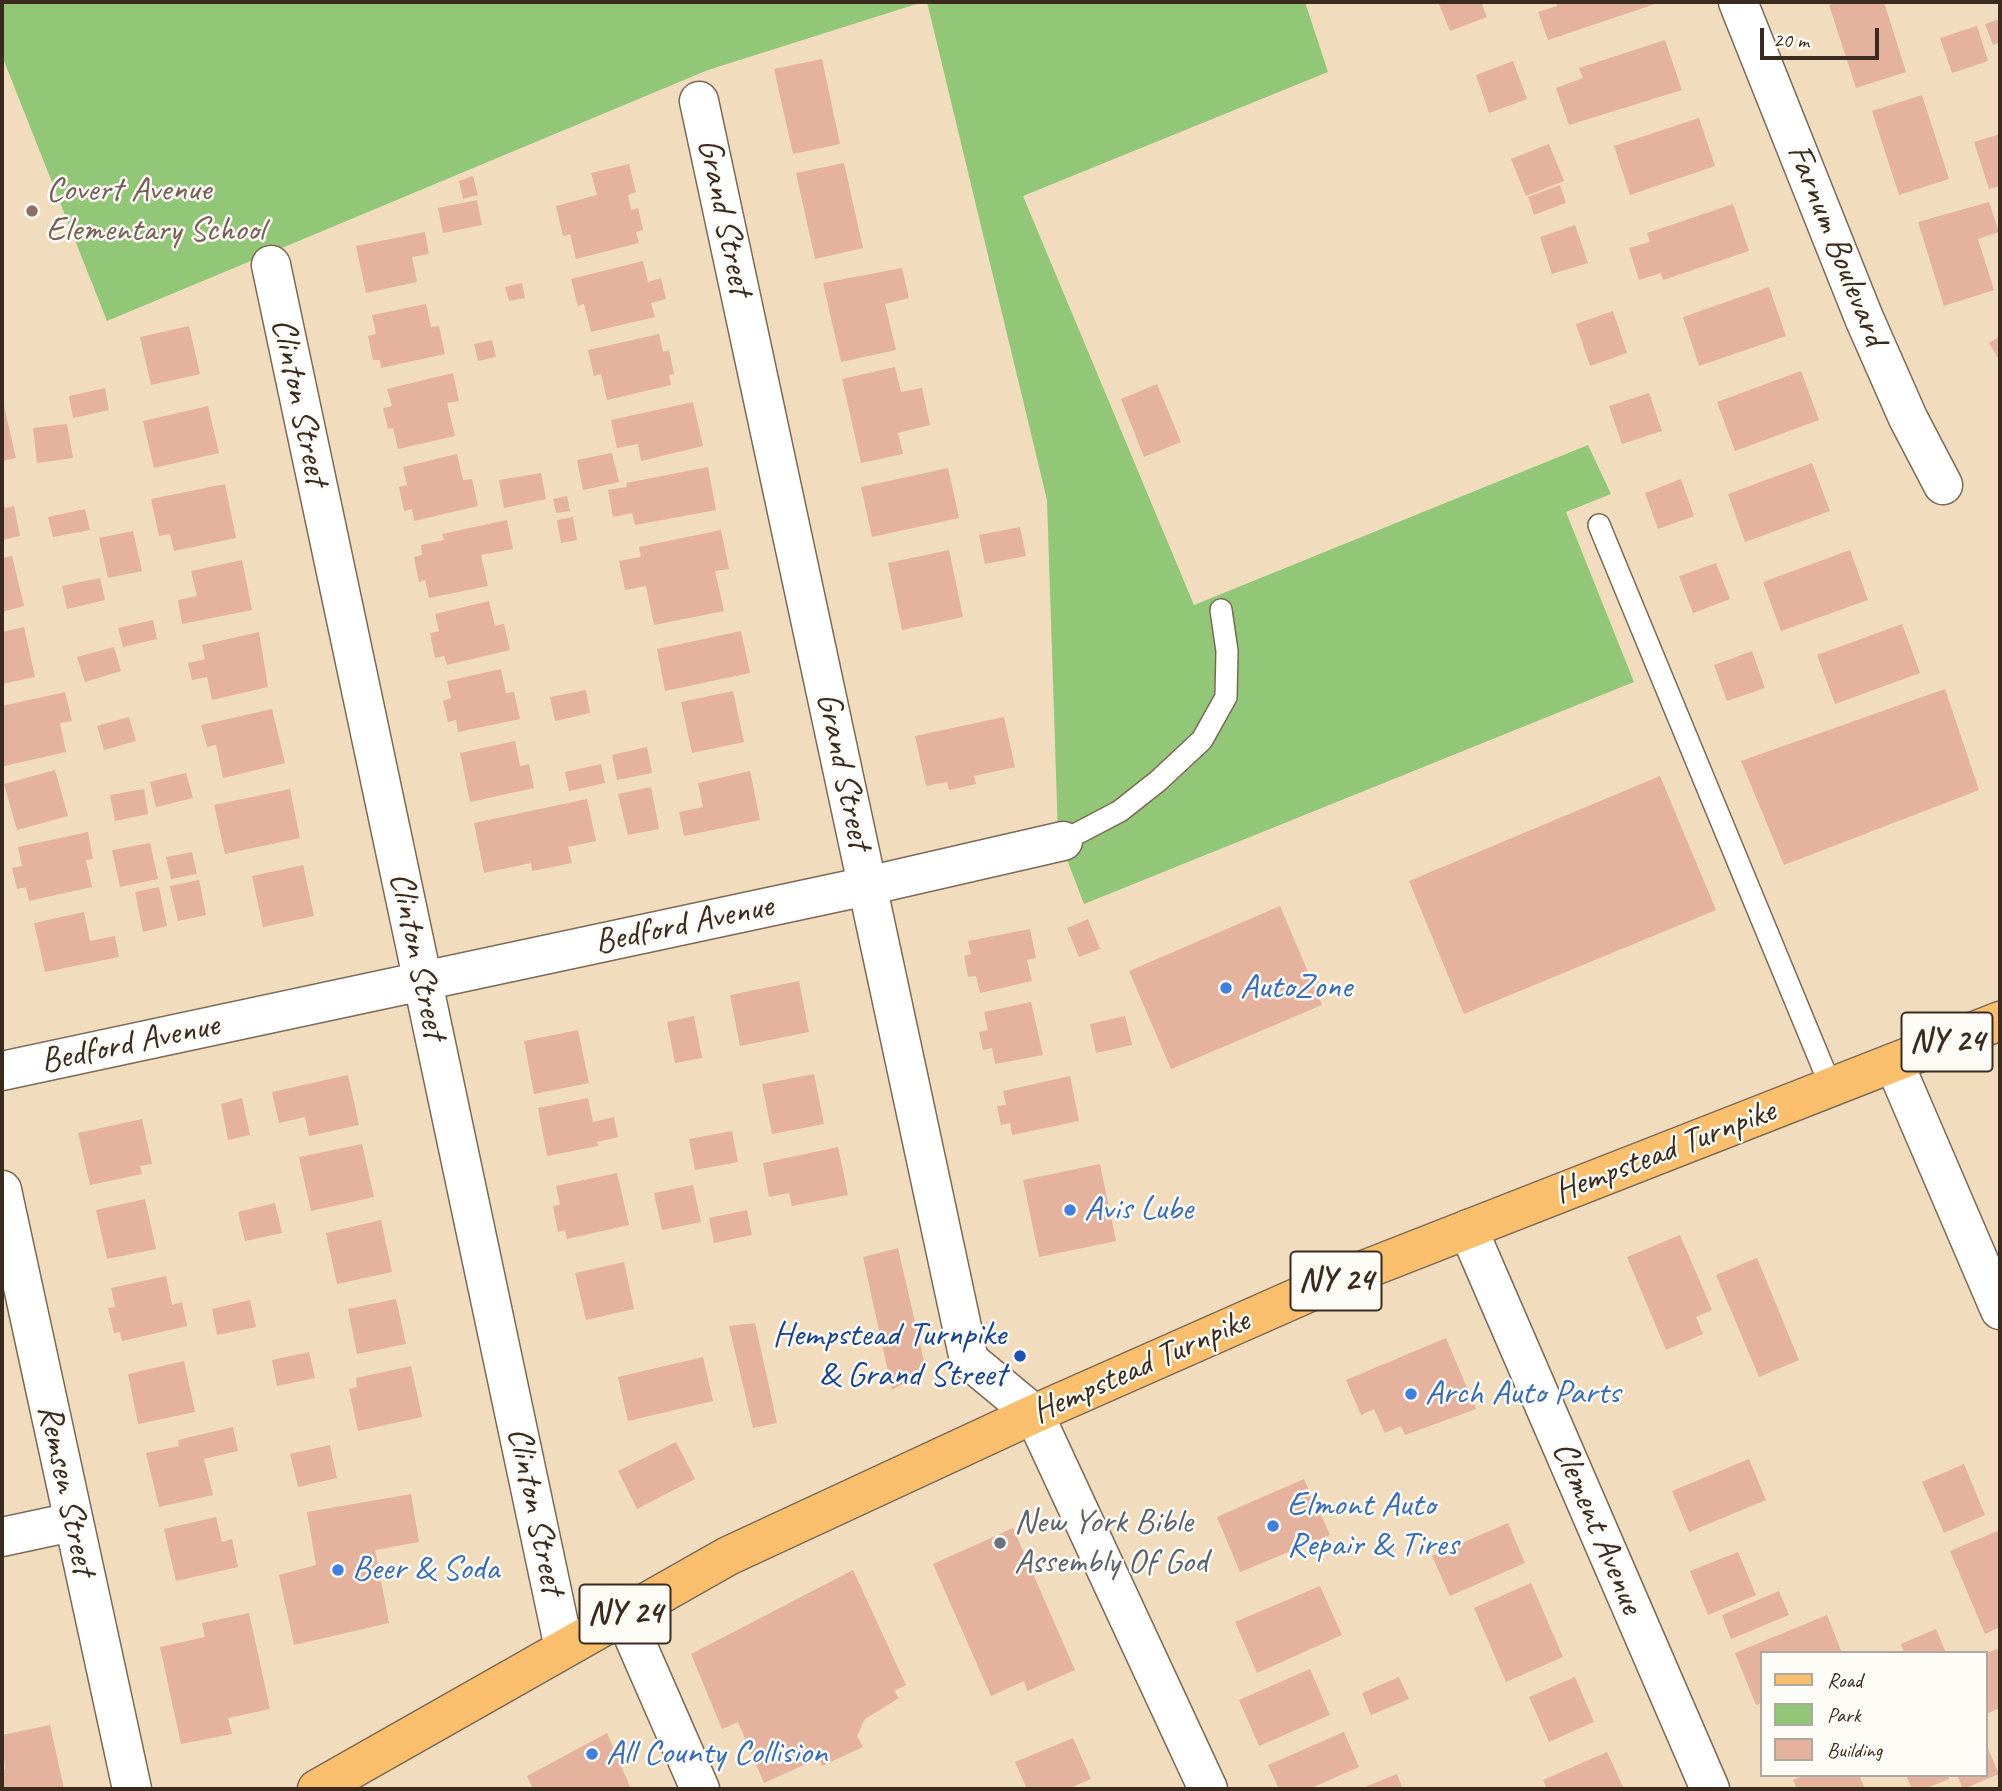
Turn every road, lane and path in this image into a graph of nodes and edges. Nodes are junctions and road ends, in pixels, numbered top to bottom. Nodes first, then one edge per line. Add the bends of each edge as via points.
1 (1738, 2) edge
2 (699, 101) dead end
3 (271, 265) dead end
4 (1943, 485) dead end
5 (1599, 525) dead end
6 (1221, 610) dead end
7 (1063, 841) joint
8 (867, 886) junction
9 (422, 981) junction
10 (2000, 1021) edge
11 (1894, 1063) junction
12 (2, 1071) edge
13 (1831, 1087) junction
14 (2, 1190) edge
15 (1468, 1229) junction
16 (2000, 1310) edge
17 (1034, 1414) junction
18 (72, 1522) junction
19 (2, 1537) edge
20 (624, 1615) junction
21 (564, 1648) junction
22 (132, 1789) edge
23 (317, 1789) edge
24 (699, 1789) edge
25 (1208, 1789) edge
26 (1710, 1789) edge

1 - 4 street, Farnum Boulevard via 1864,318
2 - 8 street, Grand Street
3 - 9 street, Clinton Street
5 - 13 lane
6 - 7 lane, Bedford Avenue via 1227,650 1226,697 1202,740 1120,811
7 - 8 street, Bedford Avenue
8 - 9 street, Bedford Avenue
8 - 17 street, Grand Street via 969,1360
9 - 12 street, Bedford Avenue
9 - 21 street, Clinton Street
10 - 11 main road, Hempstead Turnpike / NY 24
11 - 13 main road, Hempstead Turnpike / NY 24
11 - 16 street
13 - 15 main road, Hempstead Turnpike / NY 24
14 - 18 street, Remsen Street
15 - 17 main road, Hempstead Turnpike / NY 24 via 1328,1284
15 - 26 street, Clement Avenue
17 - 20 main road, Hempstead Turnpike / NY 24 via 728,1556
17 - 25 street
18 - 19 street
18 - 22 street, Remsen Street
20 - 21 main road, Hempstead Turnpike / NY 24
20 - 24 street
21 - 23 main road, Hempstead Turnpike / NY 24

